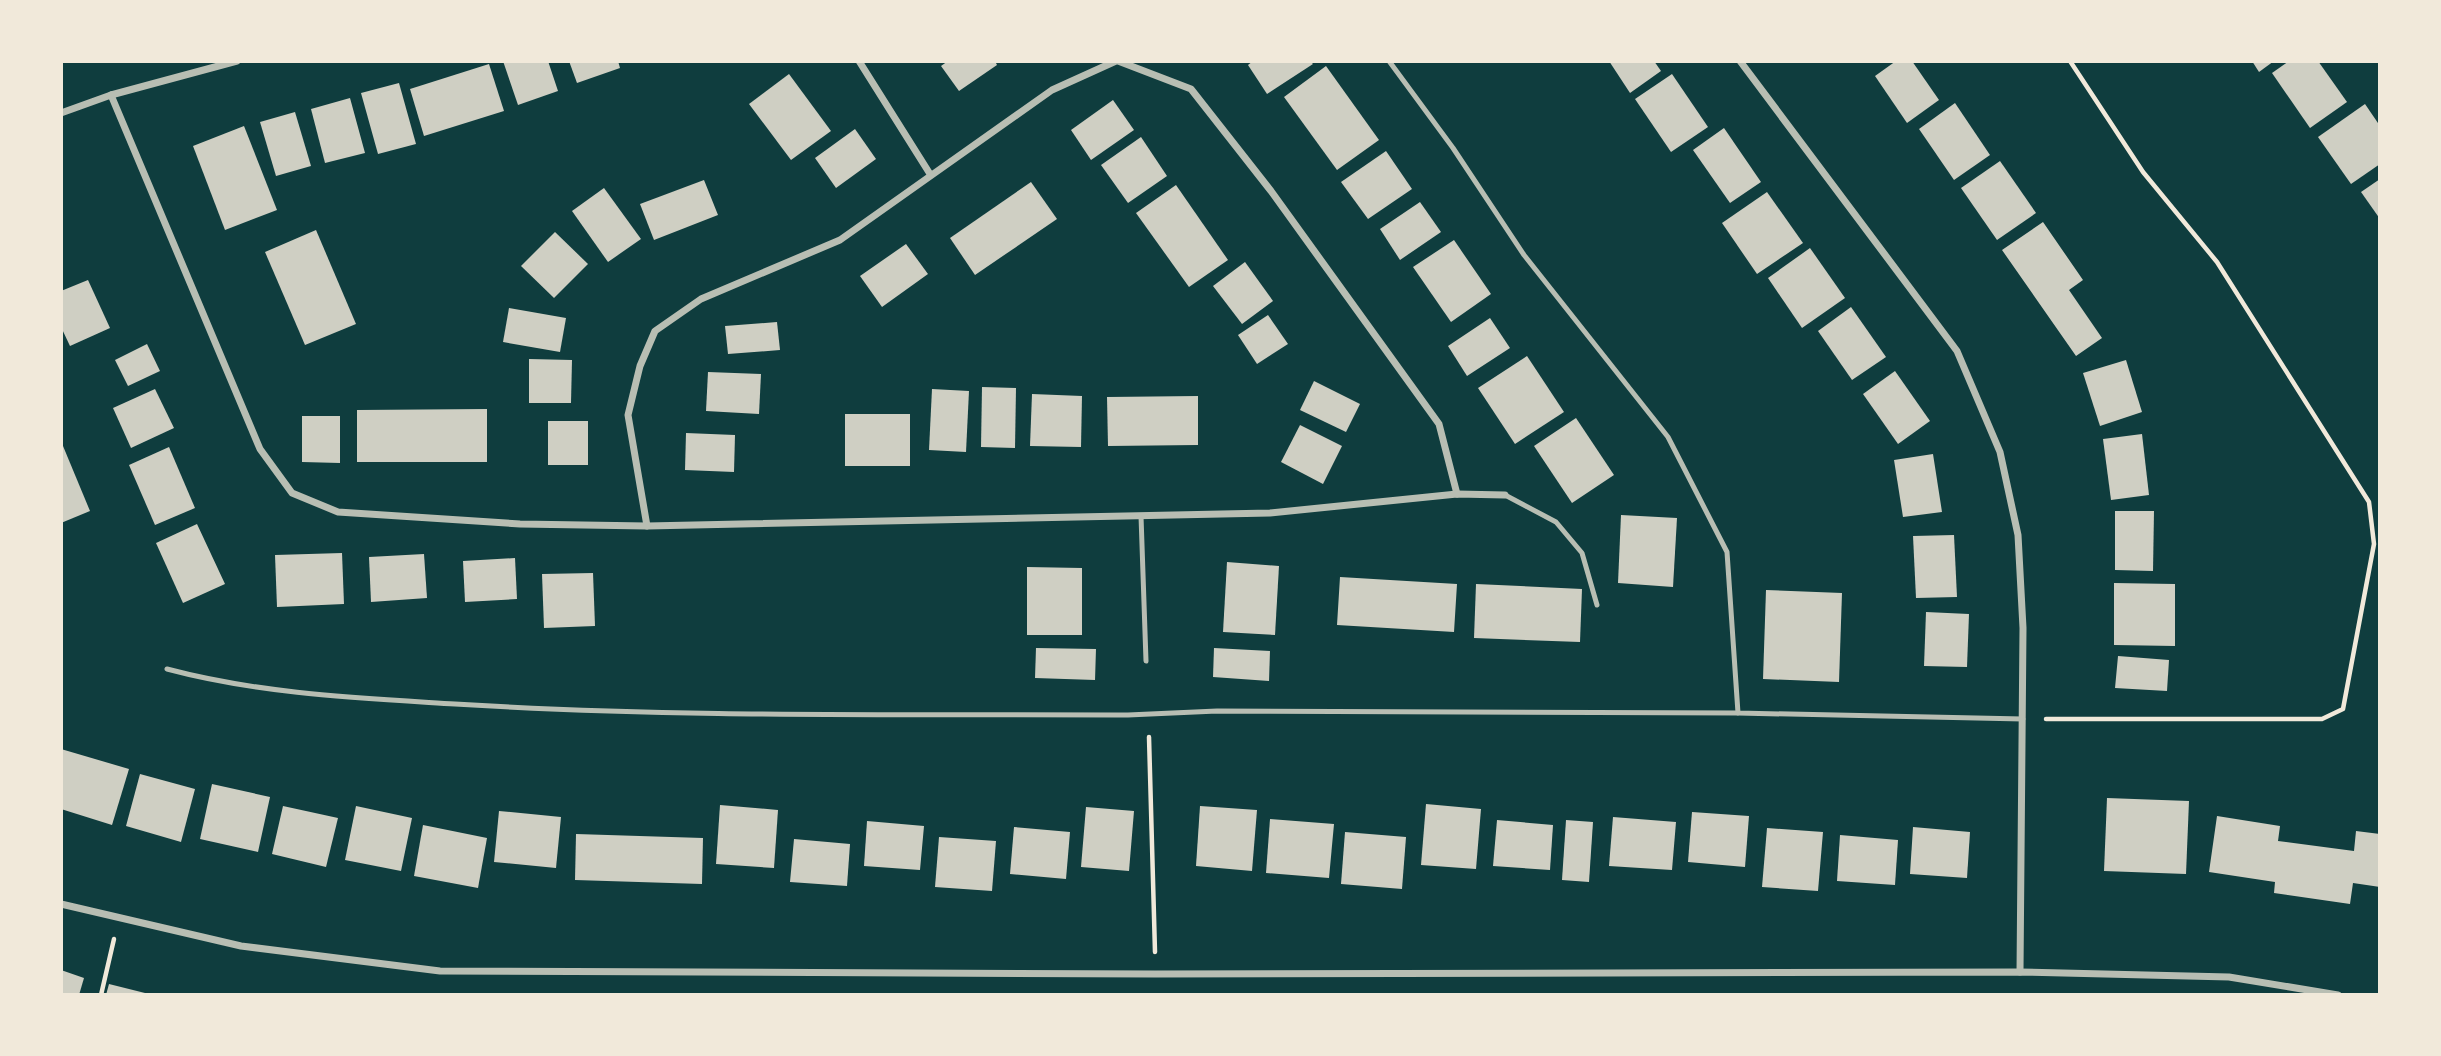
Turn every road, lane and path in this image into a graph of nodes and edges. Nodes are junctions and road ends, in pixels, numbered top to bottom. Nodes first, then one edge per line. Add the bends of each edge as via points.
1 (237, 61) edge
2 (859, 61) edge
3 (1117, 61) edge
4 (1389, 61) edge
5 (1740, 61) edge
6 (2070, 61) edge
7 (111, 95) junction
8 (61, 113) edge
9 (930, 174) junction
10 (1457, 494) junction
11 (1505, 495) joint
12 (1141, 516) junction
13 (648, 526) junction
14 (1597, 605) dead end
15 (1146, 661) dead end
16 (167, 669) dead end
17 (1738, 713) junction
18 (1148, 714) junction
19 (2023, 719) junction
20 (61, 904) edge
21 (119, 918) junction
22 (2020, 972) junction
23 (1155, 974) junction
24 (101, 995) edge
25 (2338, 995) edge

1 - 7 street
2 - 9 street
3 - 9 street via 1052,90
3 - 10 street via 1191,89 1271,191 1438,424
4 - 17 lane via 1524,255 1668,437 1727,552
5 - 19 street via 1957,351 2000,452 2018,536
6 - 19 path via 2143,172 2217,262 2305,397 2369,502 2374,544 2343,709 2322,719
7 - 8 street
7 - 13 street via 260,449 292,493 338,512 520,524
9 - 13 street via 840,240 701,299 655,331 640,366 628,415
10 - 11 street
10 - 12 street via 1270,513
11 - 14 lane via 1556,522 1582,553
12 - 13 street
12 - 15 lane
16 - 18 lane via 220,683 348,697 538,709
17 - 18 lane
17 - 19 lane
18 - 23 path
19 - 22 street
20 - 21 street
21 - 23 street via 241,946 440,971
21 - 24 path
22 - 23 street
22 - 25 street via 2228,977

